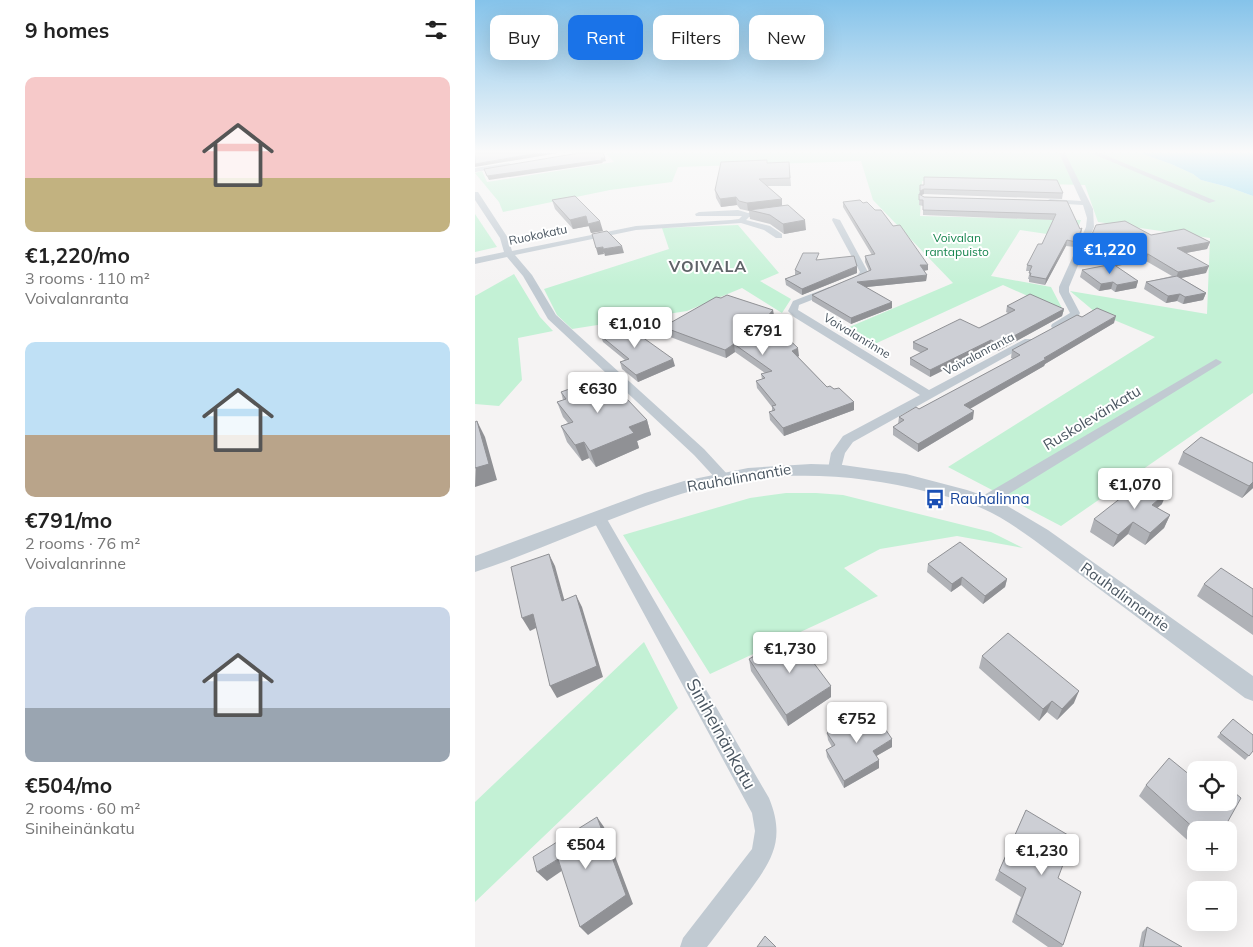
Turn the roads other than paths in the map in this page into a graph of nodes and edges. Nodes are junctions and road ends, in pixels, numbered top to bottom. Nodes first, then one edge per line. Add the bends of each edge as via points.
1 (477, 197) edge
2 (1083, 197) edge
3 (1203, 197) edge
4 (1040, 201) edge
5 (1212, 201) dead end
6 (1086, 203) junction
7 (774, 212) edge
8 (690, 215) dead end
9 (673, 217) dead end
10 (744, 218) junction
11 (836, 220) dead end
12 (636, 228) junction
13 (779, 236) edge
14 (509, 254) junction
15 (475, 261) edge
16 (1216, 362) dead end
17 (929, 395) junction
18 (835, 469) junction
19 (723, 478) junction
20 (984, 502) junction
21 (599, 518) junction
22 (475, 564) edge
23 (1253, 690) edge
24 (692, 947) edge

1 - 14 street via 504,238
2 - 6 street, Voivalanranta
3 - 5 street
4 - 6 street
6 - 17 street, Voivalanranta via 1091,222 1064,287 1075,309 1073,317
7 - 10 street
8 - 10 street via 739,212
9 - 12 street, Ruokokatu via 645,221
10 - 12 street, Ruokokatu
10 - 13 street
11 - 17 street, Voivalanrinne via 864,275 796,303 793,311
12 - 14 street, Ruokokatu
14 - 15 street, Ruokokatu
14 - 19 street via 527,275 552,317
16 - 20 street, Ruskolevänkatu
17 - 18 street, Voivalanranta via 849,439 838,453
18 - 19 street, Rauhalinnantie via 799,468
18 - 20 street, Rauhalinnantie via 901,478
19 - 21 street, Rauhalinnantie via 683,487
20 - 23 street, Rauhalinnantie via 1041,534
21 - 22 street, Rauhalinnantie
21 - 24 street, Siniheinänkatu via 761,806 766,823 767,840 761,856

